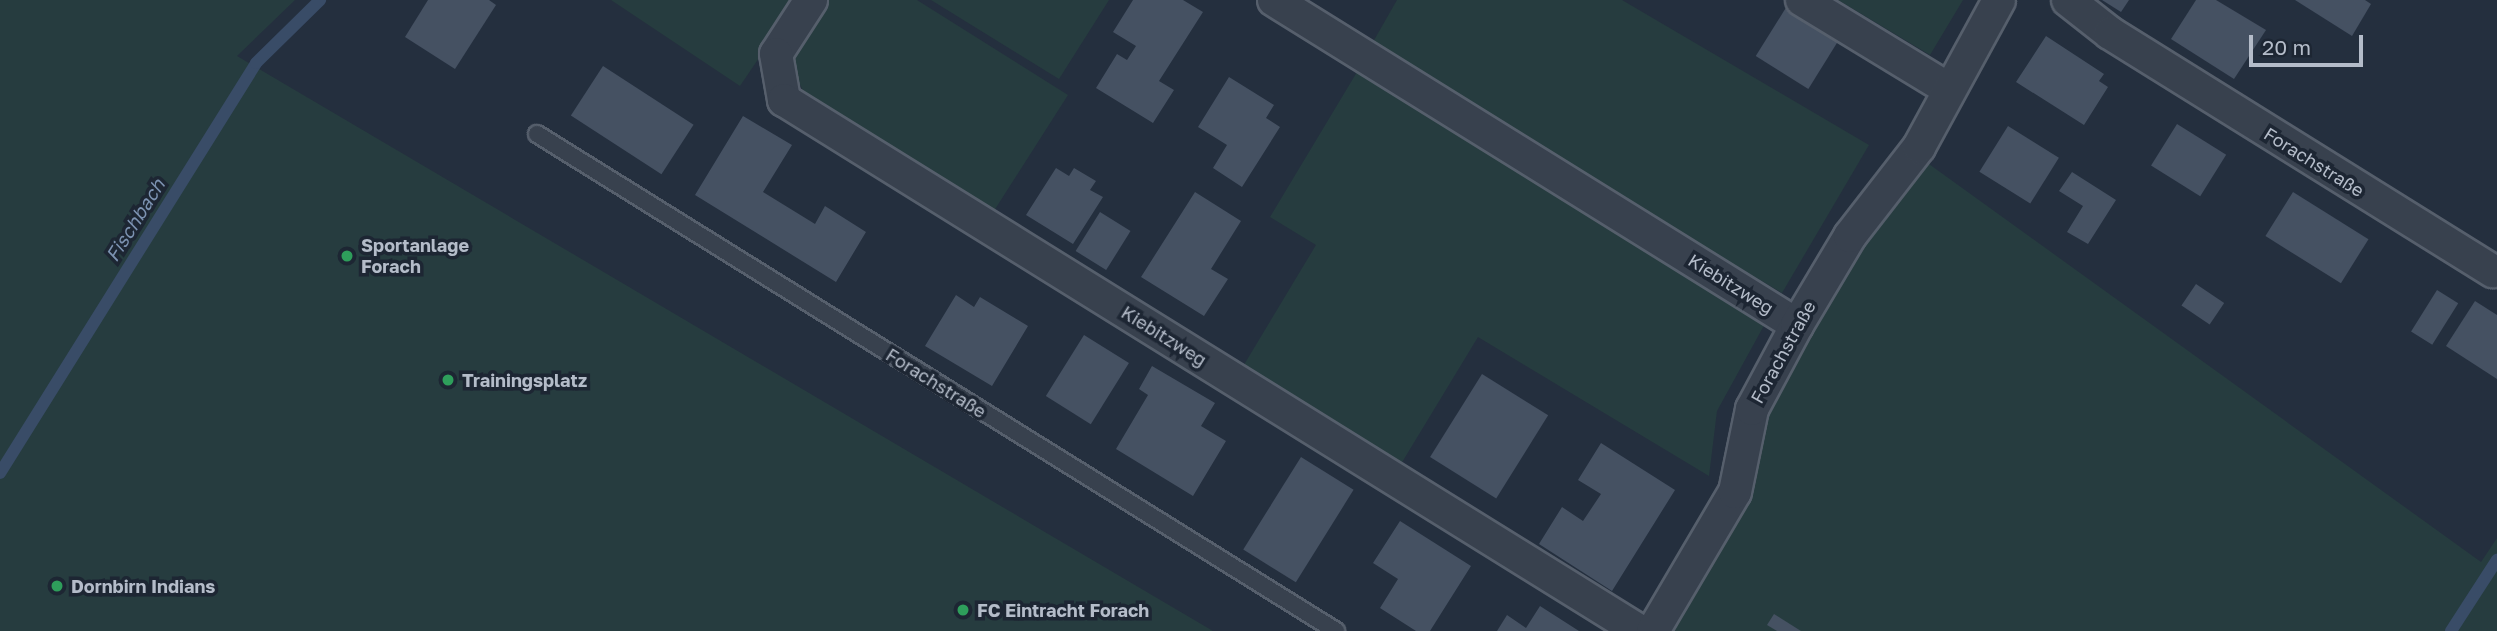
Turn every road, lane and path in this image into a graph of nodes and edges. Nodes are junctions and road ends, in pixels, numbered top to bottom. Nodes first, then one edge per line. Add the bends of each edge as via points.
1 (811, 0) edge
2 (1273, 0) edge
3 (1802, 0) edge
4 (1999, 0) edge
5 (2068, 0) edge
6 (1947, 88) junction
7 (537, 135) dead end
8 (2493, 271) dead end
9 (1797, 325) junction
10 (1336, 631) edge
11 (1639, 631) edge
12 (1653, 631) edge

1 - 11 street, Kiebitzweg via 776,54 784,100
2 - 9 street, Kiebitzweg
3 - 6 street
4 - 6 street, Forachstraße
5 - 8 street, Forachstraße via 2110,33 2237,114
6 - 9 street, Forachstraße via 1919,147 1850,236
7 - 10 lane, Forachstraße
9 - 12 street, Forachstraße via 1752,409 1735,492

